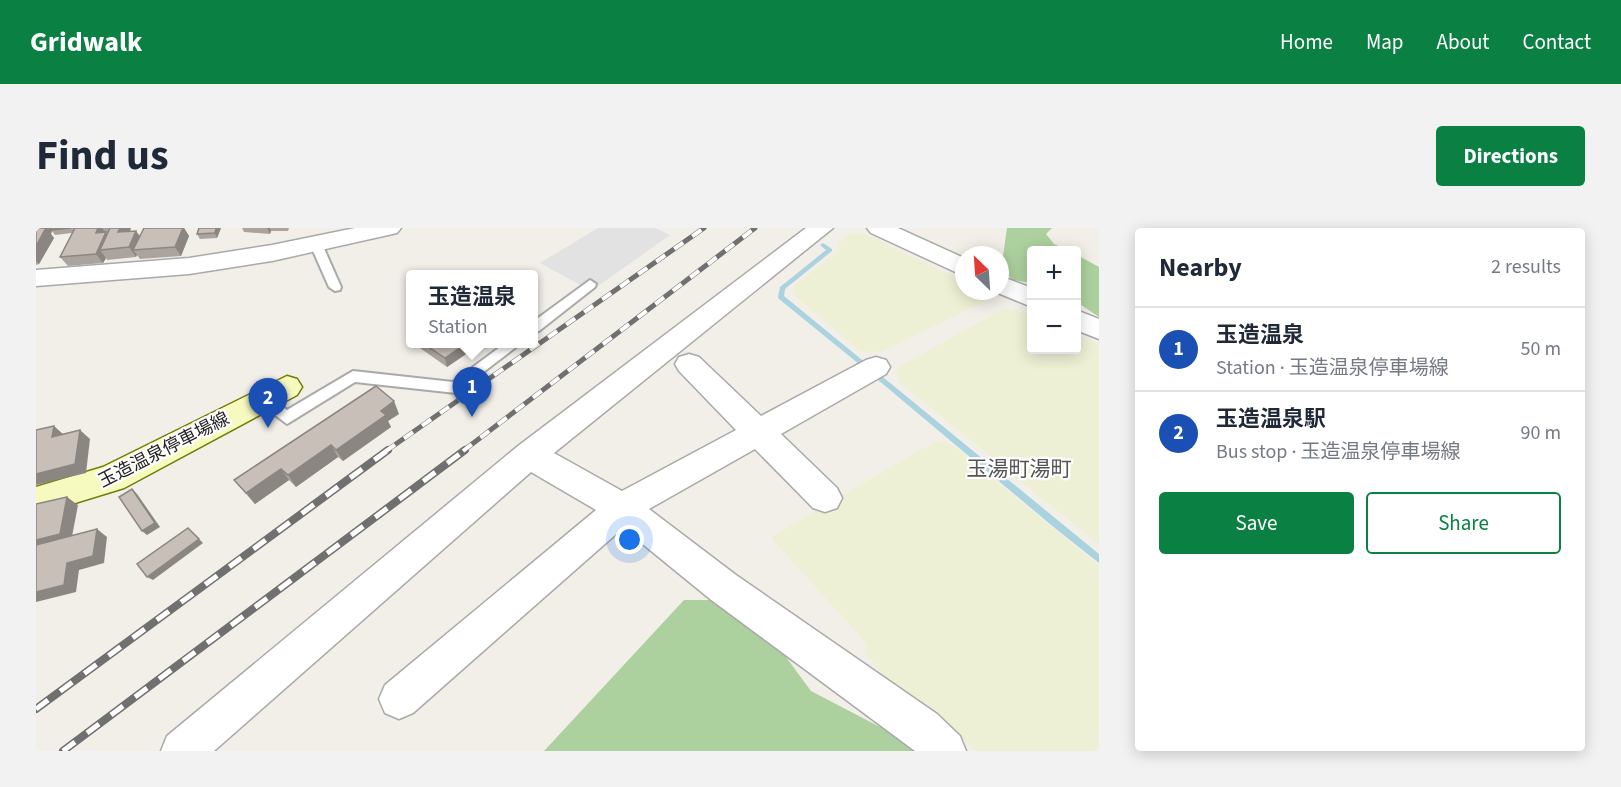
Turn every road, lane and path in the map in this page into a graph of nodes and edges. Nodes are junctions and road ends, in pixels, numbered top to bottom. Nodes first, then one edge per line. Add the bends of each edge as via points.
1 (389, 228) edge
2 (821, 228) edge
3 (879, 228) edge
4 (316, 244) junction
5 (955, 264) edge
6 (36, 278) edge
7 (590, 284) dead end
8 (335, 287) dead end
9 (1009, 288) edge
10 (1027, 297) edge
11 (1081, 322) edge
12 (538, 325) edge
13 (1099, 330) edge
14 (508, 348) edge
15 (689, 364) dead end
16 (871, 370) dead end
17 (274, 393) joint
18 (760, 432) junction
19 (529, 454) junction
20 (825, 498) dead end
21 (36, 501) edge
22 (622, 508) junction
23 (399, 699) dead end
24 (182, 751) edge
25 (945, 751) edge

1 - 4 street
2 - 19 street
3 - 5 street
4 - 6 street via 189,266
4 - 8 lane
7 - 12 lane
9 - 10 street
11 - 13 street
14 - 17 lane via 456,388 353,376 287,418
15 - 18 street
16 - 18 street
17 - 21 main road, 玉造温泉停車場線 via 112,478
18 - 20 street
18 - 22 street
19 - 22 street
19 - 24 street
22 - 23 street
22 - 25 street via 723,587 922,729

